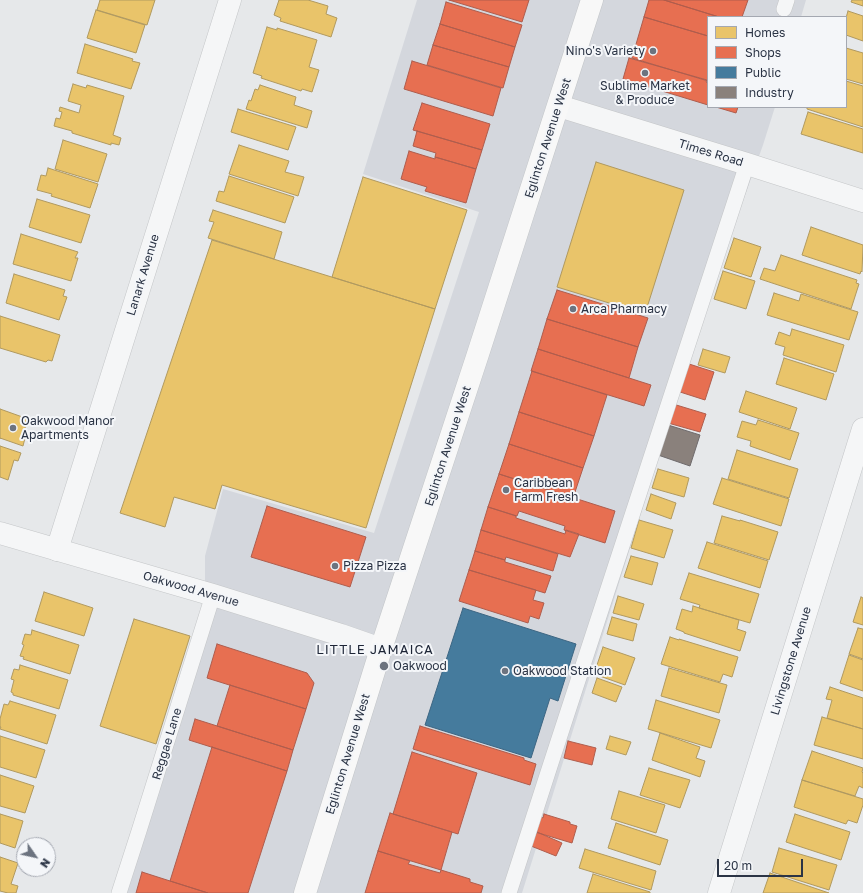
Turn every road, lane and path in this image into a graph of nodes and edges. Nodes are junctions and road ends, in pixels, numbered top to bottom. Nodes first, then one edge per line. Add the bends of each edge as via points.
1 (230, 0) edge
2 (592, 0) edge
3 (559, 106) junction
4 (747, 164) junction
5 (863, 201) edge
6 (863, 429) edge
7 (1, 536) edge
8 (57, 550) junction
9 (213, 595) junction
10 (381, 649) junction
11 (119, 893) edge
12 (306, 893) edge
13 (509, 893) edge
14 (719, 893) edge

1 - 8 street, Lanark Avenue
2 - 3 main road, Eglinton Avenue West
3 - 4 street, Times Road
3 - 10 main road, Eglinton Avenue West
4 - 5 street, Times Road
4 - 13 lane
6 - 14 street, Livingstone Avenue
7 - 8 street, Oakwood Avenue
8 - 9 street, Oakwood Avenue
9 - 10 street, Oakwood Avenue
9 - 11 lane, Reggae Lane
10 - 12 main road, Eglinton Avenue West

